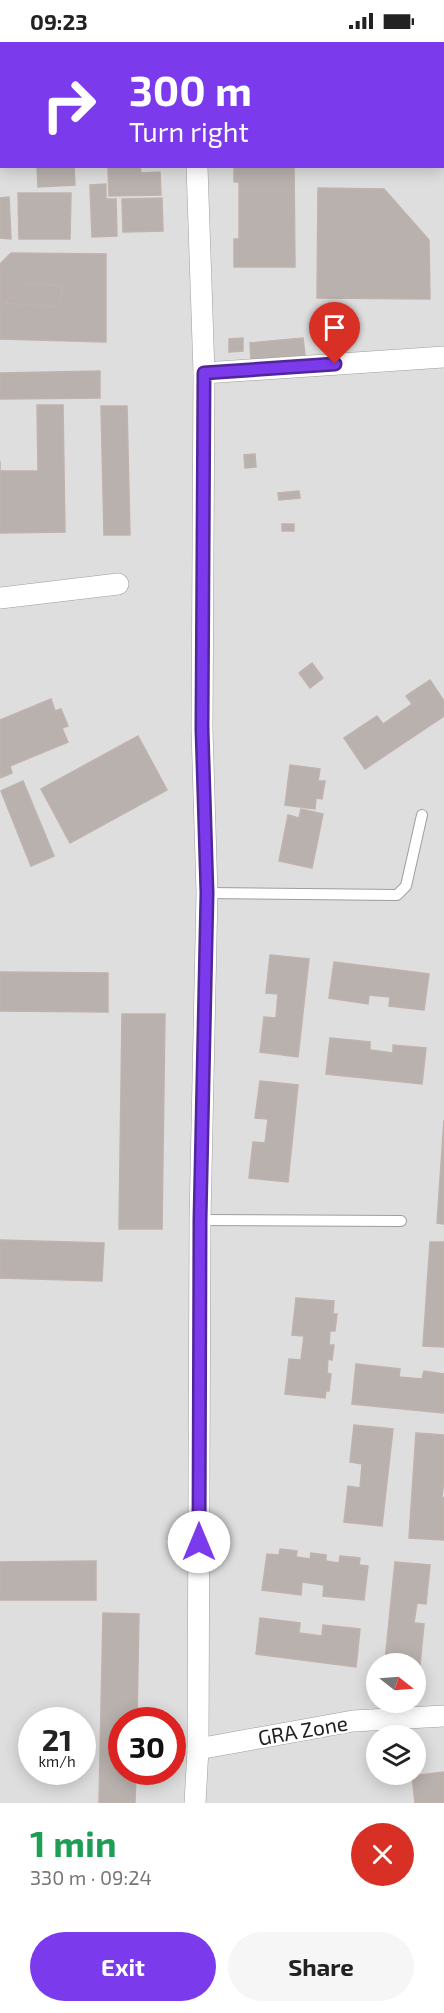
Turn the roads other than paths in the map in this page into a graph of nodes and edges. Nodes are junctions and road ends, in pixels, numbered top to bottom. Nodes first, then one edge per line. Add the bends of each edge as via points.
1 (197, 168) edge
2 (444, 357) edge
3 (204, 373) junction
4 (118, 584) dead end
5 (0, 598) edge
6 (422, 814) dead end
7 (207, 893) junction
8 (200, 1220) junction
9 (401, 1221) dead end
10 (444, 1716) edge
11 (198, 1749) junction
12 (195, 1803) edge

1 - 3 street
2 - 3 street
3 - 7 street via 202,729
4 - 5 street
6 - 7 lane via 406,886 397,895
7 - 8 street
8 - 9 lane
8 - 11 street
10 - 11 street, GRA Zone via 353,1721
11 - 12 street

